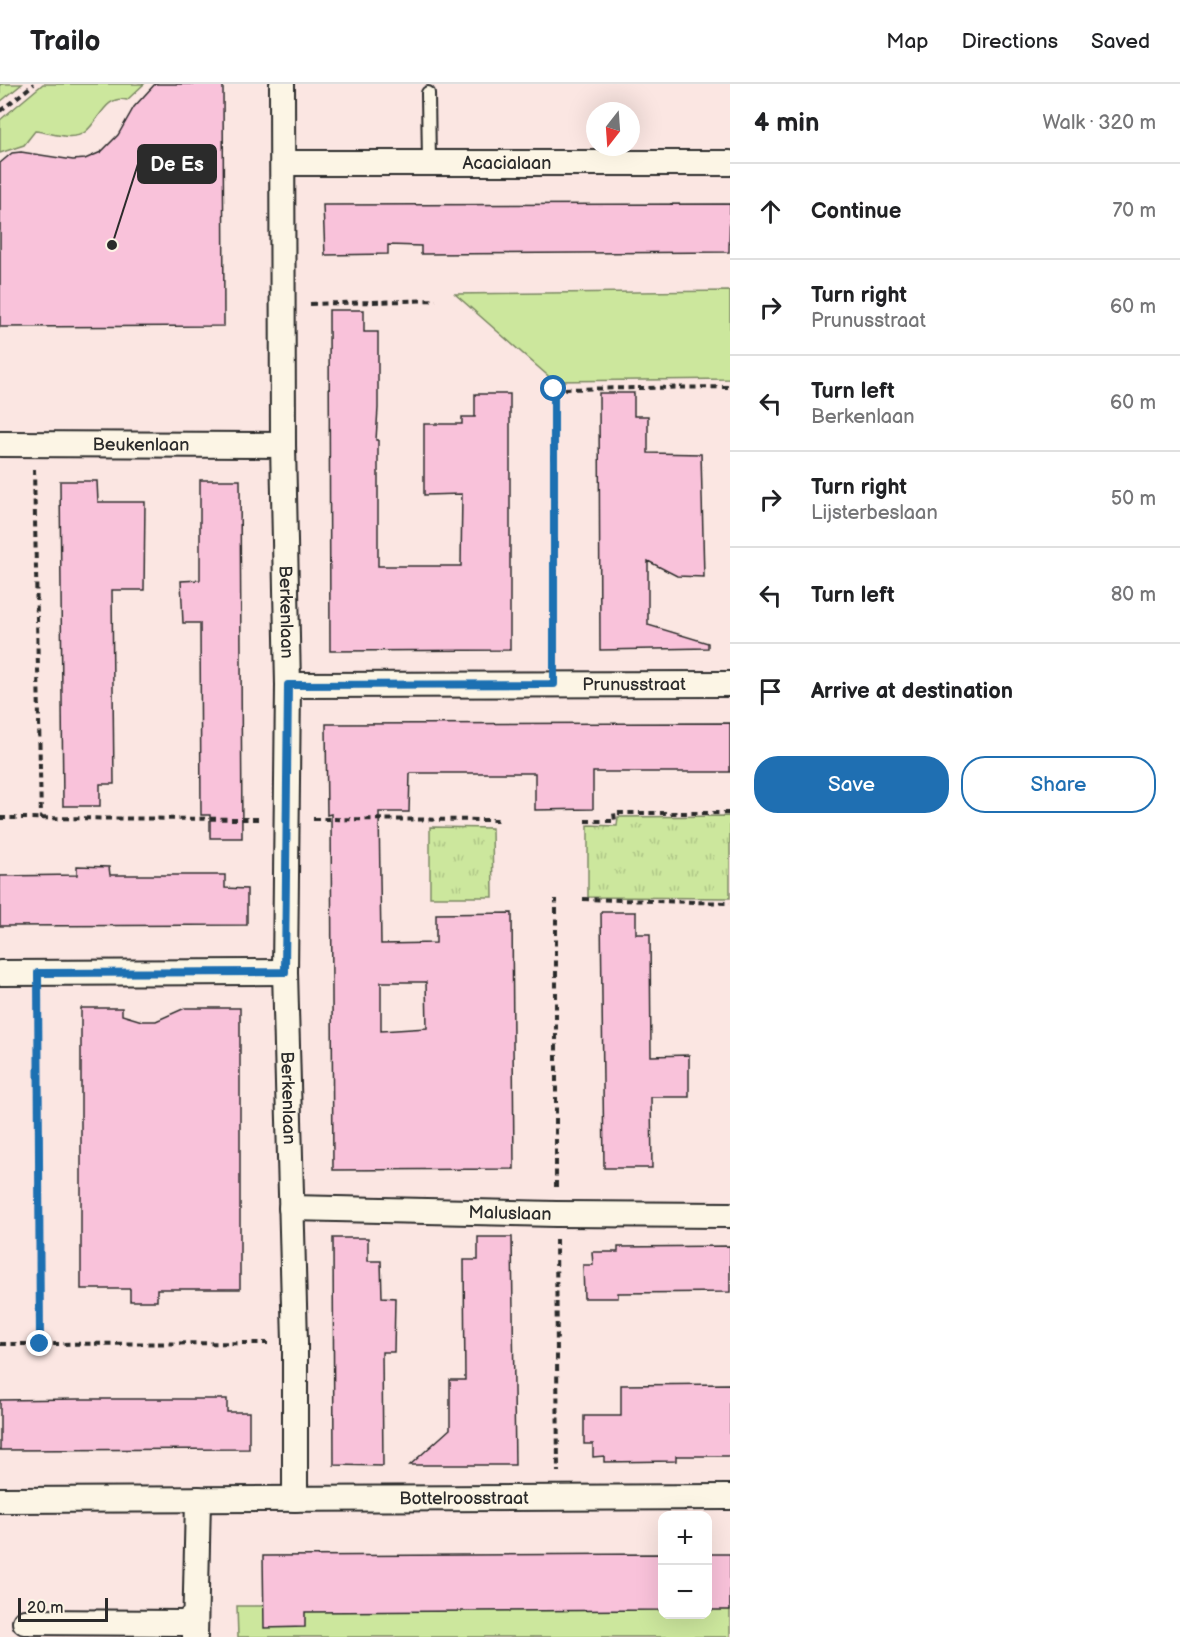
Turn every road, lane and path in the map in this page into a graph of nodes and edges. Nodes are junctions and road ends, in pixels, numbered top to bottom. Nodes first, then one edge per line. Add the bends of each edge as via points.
1 (34, 84) edge
2 (282, 84) edge
3 (428, 93) dead end
4 (0, 111) edge
5 (283, 163) junction
6 (429, 163) junction
7 (730, 163) edge
8 (436, 300) dead end
9 (283, 304) junction
10 (554, 381) dead end
11 (730, 387) edge
12 (554, 389) junction
13 (0, 444) edge
14 (33, 445) junction
15 (282, 445) junction
16 (554, 684) junction
17 (730, 684) edge
18 (288, 685) junction
19 (730, 813) edge
20 (0, 818) edge
21 (41, 819) junction
22 (288, 819) junction
23 (499, 820) dead end
24 (585, 821) dead end
25 (584, 899) dead end
26 (730, 903) edge
27 (285, 972) junction
28 (0, 973) edge
29 (38, 973) junction
30 (291, 1209) junction
31 (730, 1215) edge
32 (295, 1342) junction
33 (0, 1344) edge
34 (40, 1344) junction
35 (730, 1497) edge
36 (198, 1499) junction
37 (0, 1500) edge
38 (295, 1500) junction
39 (25, 1622) dead end
40 (195, 1627) edge

1 - 4 path
2 - 5 street, Berkenlaan
3 - 6 lane
5 - 6 street, Acacialaan
5 - 9 street, Berkenlaan
6 - 7 street, Acacialaan
8 - 9 path
9 - 15 street, Berkenlaan
10 - 12 path
11 - 12 path
12 - 16 path
13 - 14 street, Beukenlaan
14 - 15 street, Beukenlaan
14 - 21 path
15 - 18 street, Berkenlaan
16 - 17 street, Prunusstraat
16 - 18 street, Prunusstraat
18 - 22 street, Berkenlaan
19 - 24 path via 614,813 615,821
20 - 21 path
21 - 22 path
22 - 23 path
22 - 27 street, Berkenlaan
25 - 26 path
27 - 29 street
27 - 30 street, Berkenlaan
28 - 29 street
29 - 34 path
30 - 31 street, Maluslaan
30 - 32 street, Berkenlaan
32 - 34 path
32 - 38 street, Berkenlaan
33 - 34 path
35 - 38 street, Bottelroosstraat
36 - 37 street, Bottelroosstraat
36 - 38 street, Bottelroosstraat
36 - 40 street
39 - 40 street via 184,1623

